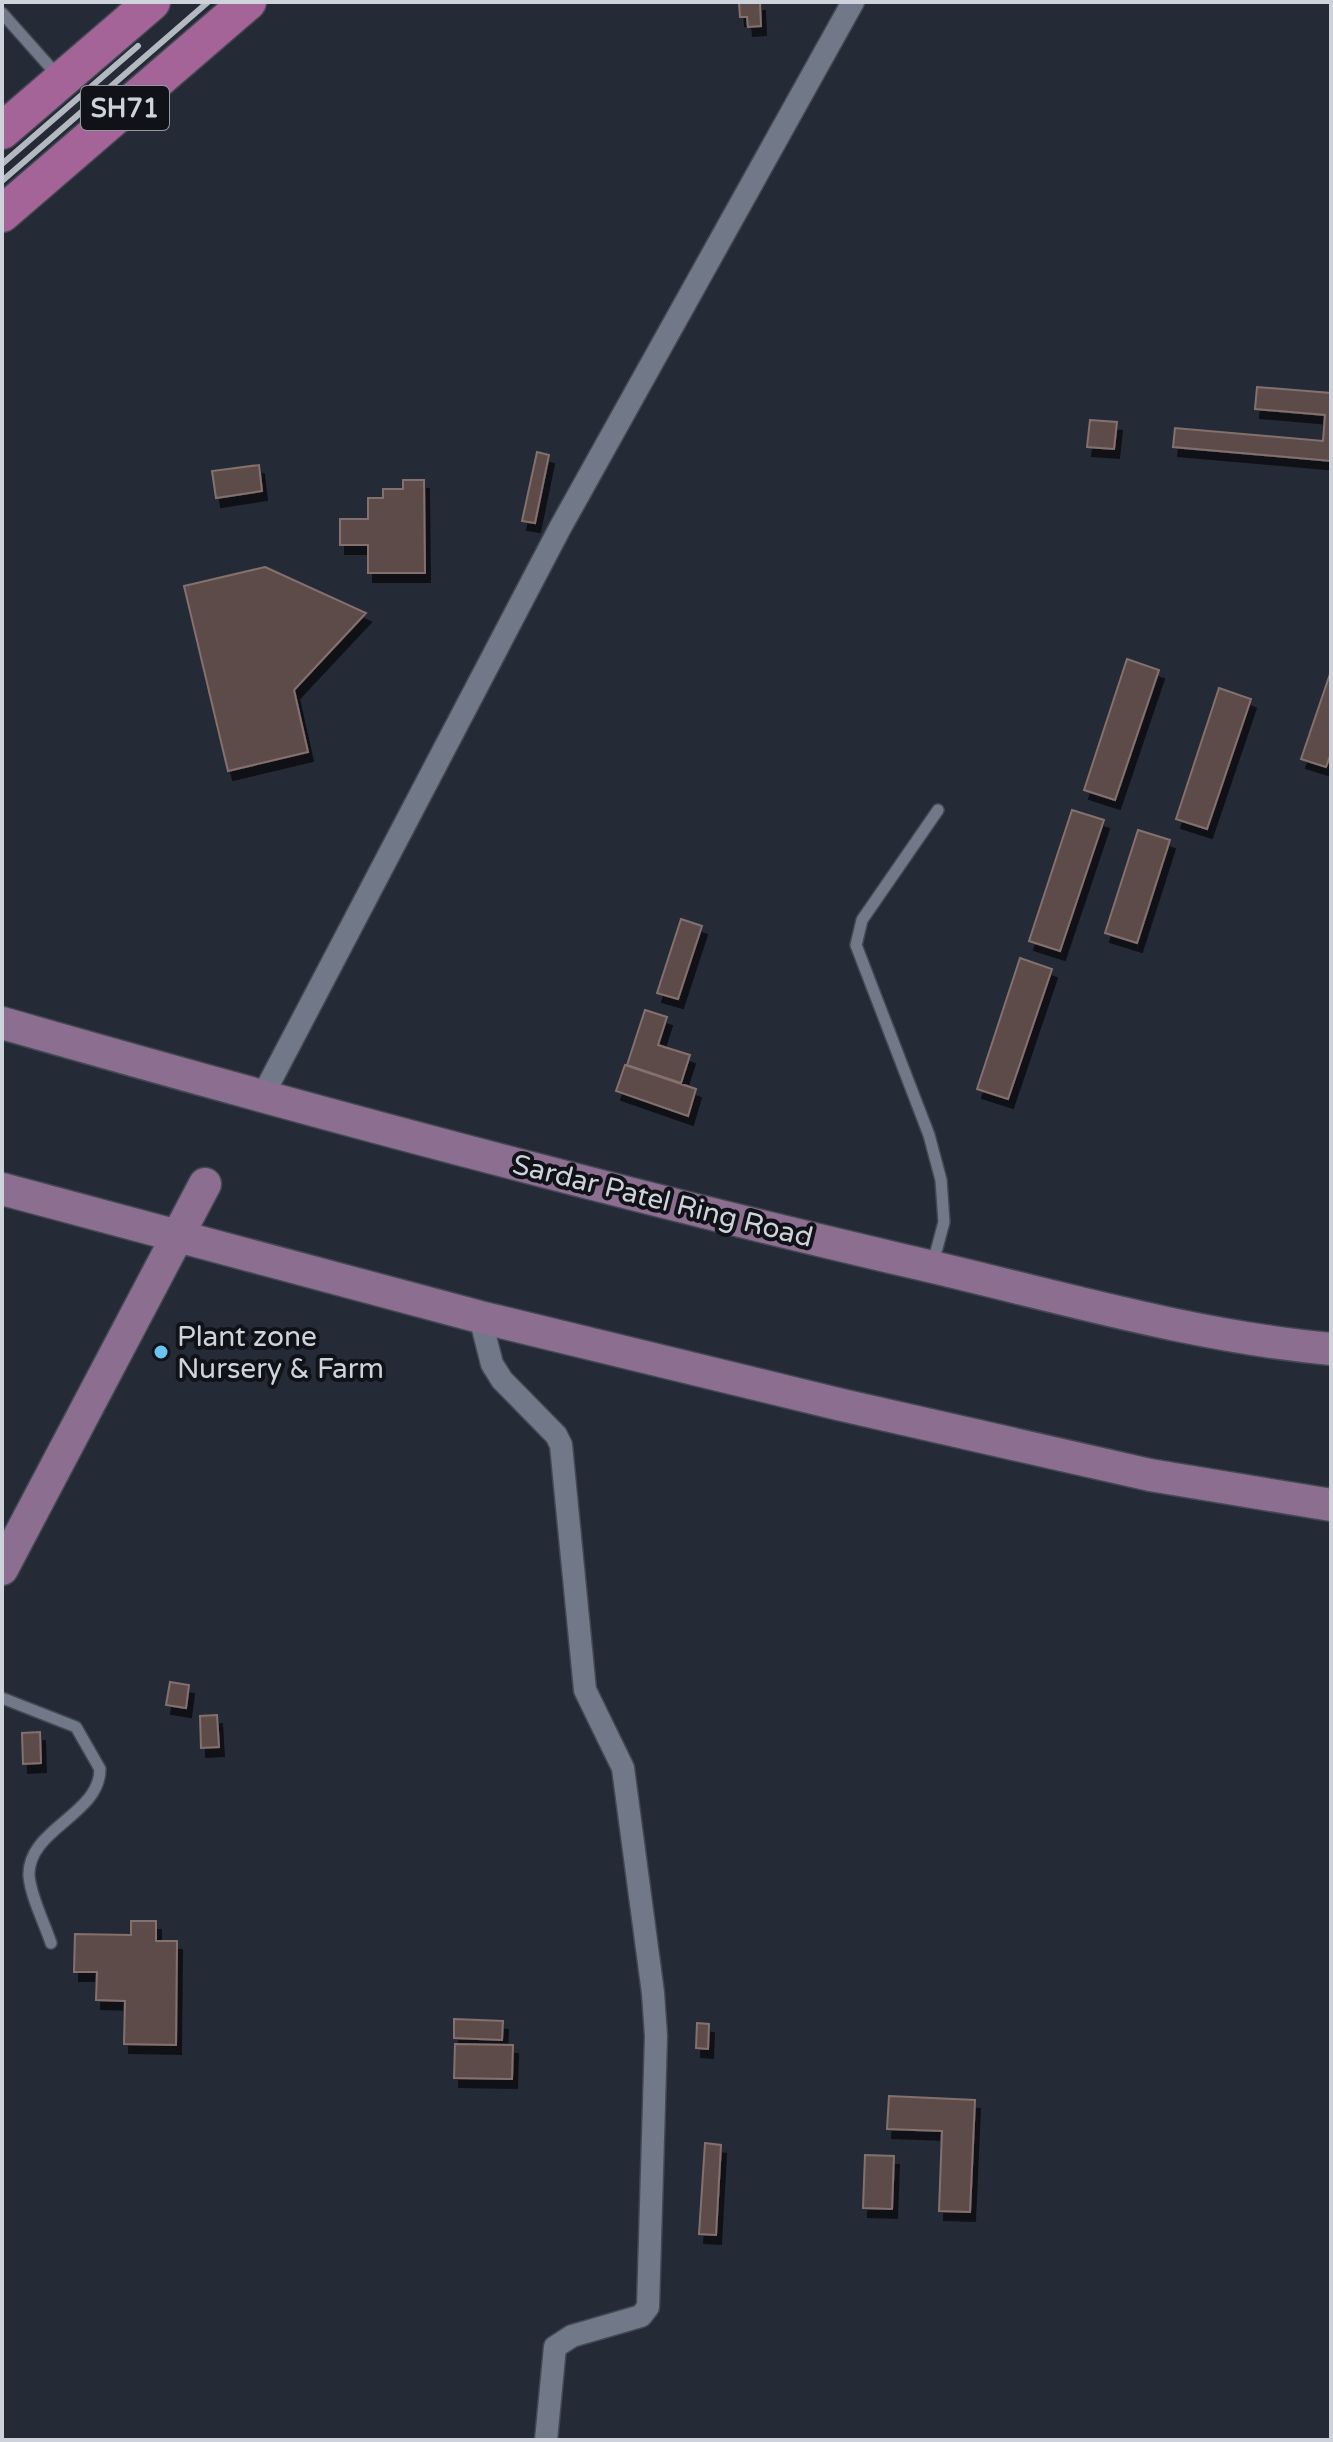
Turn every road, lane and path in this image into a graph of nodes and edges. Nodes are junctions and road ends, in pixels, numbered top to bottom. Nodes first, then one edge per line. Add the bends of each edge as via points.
1 (152, 2) edge
2 (248, 2) edge
3 (853, 2) edge
4 (2, 13) edge
5 (62, 80) junction
6 (2, 131) edge
7 (2, 214) edge
8 (938, 810) dead end
9 (2, 1023) edge
10 (262, 1097) junction
11 (205, 1184) dead end
12 (2, 1189) edge
13 (177, 1236) junction
14 (933, 1267) junction
15 (480, 1317) junction
16 (1331, 1349) edge
17 (1331, 1505) edge
18 (2, 1569) edge
19 (2, 1698) edge
20 (51, 1943) dead end
21 (546, 2440) edge

1 - 5 main road, SH71
2 - 7 main road, SH71
3 - 10 street via 560,528
4 - 5 lane
5 - 6 main road, SH71
8 - 14 lane via 856,935 941,1180 944,1222
9 - 10 street, Sardar Patel Ring Road
10 - 14 street, Sardar Patel Ring Road
11 - 13 street
12 - 13 street
13 - 15 street
13 - 18 street
14 - 16 street, Sardar Patel Ring Road via 1225,1335
15 - 17 street via 1150,1475
15 - 21 street via 492,1364 502,1380 561,1445 585,1690 623,1768 656,2036 649,2302 641,2316 572,2336 555,2347
19 - 20 lane via 76,1727 100,1769 96,1791 41,1846 30,1867 29,1879

